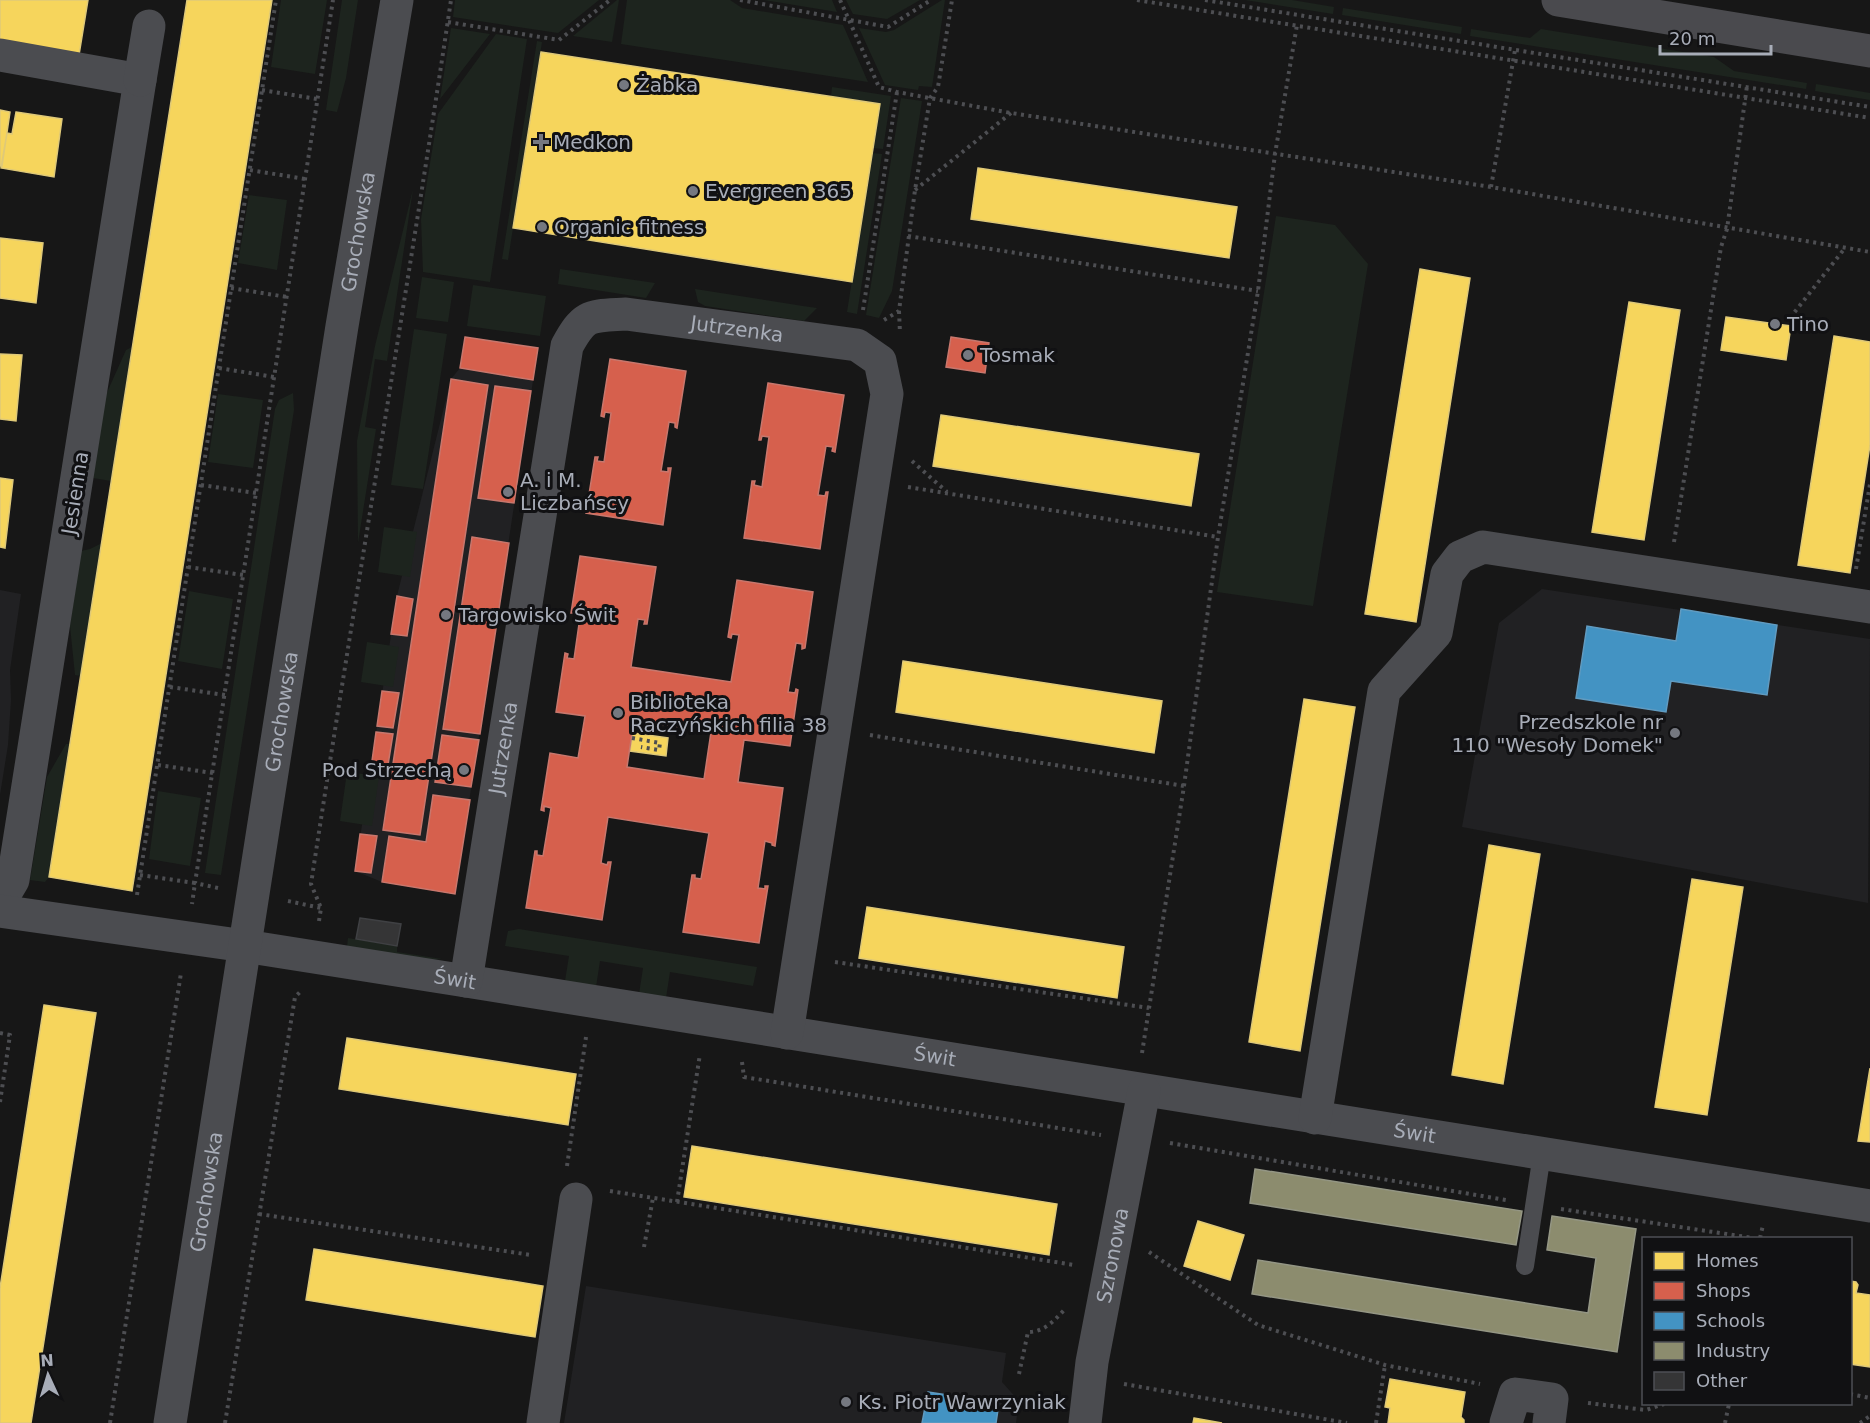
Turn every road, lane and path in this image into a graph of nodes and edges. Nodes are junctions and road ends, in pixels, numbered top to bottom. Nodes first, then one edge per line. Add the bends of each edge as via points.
1 (276, 0) edge
2 (333, 0) edge
3 (397, 0) edge
4 (451, 0) edge
5 (610, 0) edge
6 (740, 0) edge
7 (840, 0) edge
8 (931, 0) edge
9 (952, 0) edge
10 (1137, 0) edge
11 (1204, 0) edge
12 (1557, 0) edge
13 (848, 20) junction
14 (448, 22) junction
15 (1297, 25) junction
16 (149, 26) dead end
17 (1515, 50) junction
18 (1870, 51) edge
19 (0, 55) edge
20 (1513, 60) junction
21 (140, 80) junction
22 (1747, 87) junction
23 (262, 90) junction
24 (897, 92) junction
25 (930, 98) junction
26 (1746, 98) junction
27 (317, 99) junction
28 (1870, 106) edge
29 (1011, 113) junction
30 (1870, 118) edge
31 (1275, 154) junction
32 (249, 170) junction
33 (305, 179) junction
34 (1491, 187) junction
35 (915, 190) junction
36 (1726, 229) junction
37 (908, 236) junction
38 (1845, 248) junction
39 (1870, 252) edge
40 (231, 288) junction
41 (1258, 291) junction
42 (287, 297) junction
43 (899, 311) junction
44 (1790, 318) dead end
45 (859, 333) junction
46 (901, 342) dead end
47 (219, 368) junction
48 (274, 377) junction
49 (1870, 484) edge
50 (201, 485) junction
51 (903, 486) dead end
52 (256, 494) junction
53 (1218, 537) junction
54 (188, 567) junction
55 (243, 575) junction
56 (1669, 576) junction
57 (1860, 606) edge
58 (170, 687) junction
59 (225, 695) junction
60 (833, 730) junction
61 (632, 738) dead end
62 (641, 747) dead end
63 (158, 765) junction
64 (213, 773) junction
65 (1184, 786) junction
66 (140, 875) junction
67 (195, 883) junction
68 (254, 895) junction
69 (0, 902) edge
70 (136, 905) dead end
71 (321, 908) junction
72 (0, 912) edge
73 (187, 939) junction
74 (245, 946) junction
75 (313, 957) junction
76 (834, 962) dead end
77 (466, 981) junction
78 (1149, 1008) junction
79 (588, 1027) dead end
80 (0, 1033) edge
81 (787, 1033) junction
82 (702, 1046) dead end
83 (742, 1060) dead end
84 (1143, 1075) junction
85 (0, 1102) edge
86 (1315, 1118) junction
87 (1134, 1136) junction
88 (1542, 1154) junction
89 (571, 1186) joint
90 (608, 1191) dead end
91 (653, 1198) junction
92 (677, 1202) junction
93 (1534, 1205) junction
94 (1870, 1206) edge
95 (259, 1214) junction
96 (1740, 1237) edge
97 (644, 1247) dead end
98 (1140, 1247) dead end
99 (567, 1261) junction
100 (1083, 1266) dead end
101 (1525, 1266) dead end
102 (1092, 1362) junction
103 (1385, 1365) junction
104 (1852, 1394) edge
105 (1870, 1398) edge
106 (1661, 1405) edge
107 (1729, 1405) edge
108 (1510, 1408) edge
109 (1551, 1411) edge
110 (1870, 1416) edge
111 (110, 1423) edge
112 (170, 1423) edge
113 (225, 1423) edge
114 (543, 1423) edge
115 (1085, 1423) edge
116 (1347, 1423) edge
117 (1376, 1423) edge
118 (1725, 1423) edge
119 (1860, 1423) edge

1 - 23 path
2 - 27 path
3 - 68 street, Grochowska
4 - 14 path
5 - 14 path via 559,40
6 - 13 path
7 - 13 path
8 - 13 path via 888,27
9 - 25 path via 938,87
10 - 15 path
11 - 17 path
12 - 18 main road
13 - 24 path via 879,87
14 - 71 path via 311,884
15 - 20 path
15 - 31 path
16 - 21 street, Jesienna
17 - 20 path
17 - 22 path
19 - 21 street
20 - 26 path
20 - 34 path
21 - 69 street, Jesienna via 13,880
22 - 26 path
22 - 28 path
23 - 27 path
23 - 32 path
24 - 25 path
24 - 45 path
25 - 29 path
25 - 35 path
26 - 30 path
26 - 36 path
27 - 33 path
29 - 31 path
29 - 35 path
31 - 34 path
31 - 41 path
32 - 33 path
32 - 40 path
33 - 42 path
34 - 36 path
35 - 37 path
36 - 38 path
36 - 56 path
37 - 41 path
37 - 43 path
38 - 39 path
38 - 44 path
40 - 42 path
40 - 47 path
41 - 53 path
42 - 48 path
43 - 45 path
43 - 46 path
45 - 60 street via 880,362 887,394
45 - 77 street, Jutrzenka via 626,314 595,315 579,325 567,346
47 - 48 path
47 - 50 path
48 - 52 path
49 - 57 path
50 - 52 path
50 - 54 path
51 - 53 path
52 - 55 path
53 - 65 path
54 - 55 path
54 - 58 path
55 - 59 path
56 - 57 street
56 - 86 street via 1483,547 1460,557 1447,574 1436,633 1384,691
58 - 59 path
58 - 63 path
59 - 64 path
60 - 65 path
60 - 81 street
61 - 62 path via 660,742 659,750
63 - 64 path
63 - 66 path
64 - 67 path
65 - 78 path
66 - 67 path
66 - 70 path
67 - 68 path
67 - 73 path
68 - 71 path
68 - 74 street, Grochowska
71 - 75 path
72 - 73 street, Świt
73 - 74 street, Świt
73 - 111 path
74 - 75 street, Świt
74 - 112 street, Grochowska
75 - 77 street, Świt
75 - 95 path via 309,981 295,997
76 - 78 path
77 - 81 street, Świt
78 - 84 path
79 - 89 path
80 - 85 path via 10,1035
81 - 84 street, Świt
82 - 92 path
83 - 87 path via 744,1077 1097,1135
84 - 86 street, Świt
84 - 87 street, Szronowa
86 - 88 street, Świt
87 - 93 path
87 - 102 street, Szronowa
88 - 93 lane
88 - 94 street, Świt
89 - 99 street
90 - 91 path
91 - 92 path
91 - 97 path
92 - 100 path
93 - 96 path
93 - 101 lane
95 - 99 path
95 - 113 path
98 - 103 path via 1258,1325
99 - 114 street
102 - 115 street, Szronowa
102 - 116 path via 1119,1383
103 - 108 path via 1494,1387
103 - 117 path
104 - 105 path
106 - 109 path via 1646,1410
107 - 118 path
108 - 109 street
110 - 119 path

